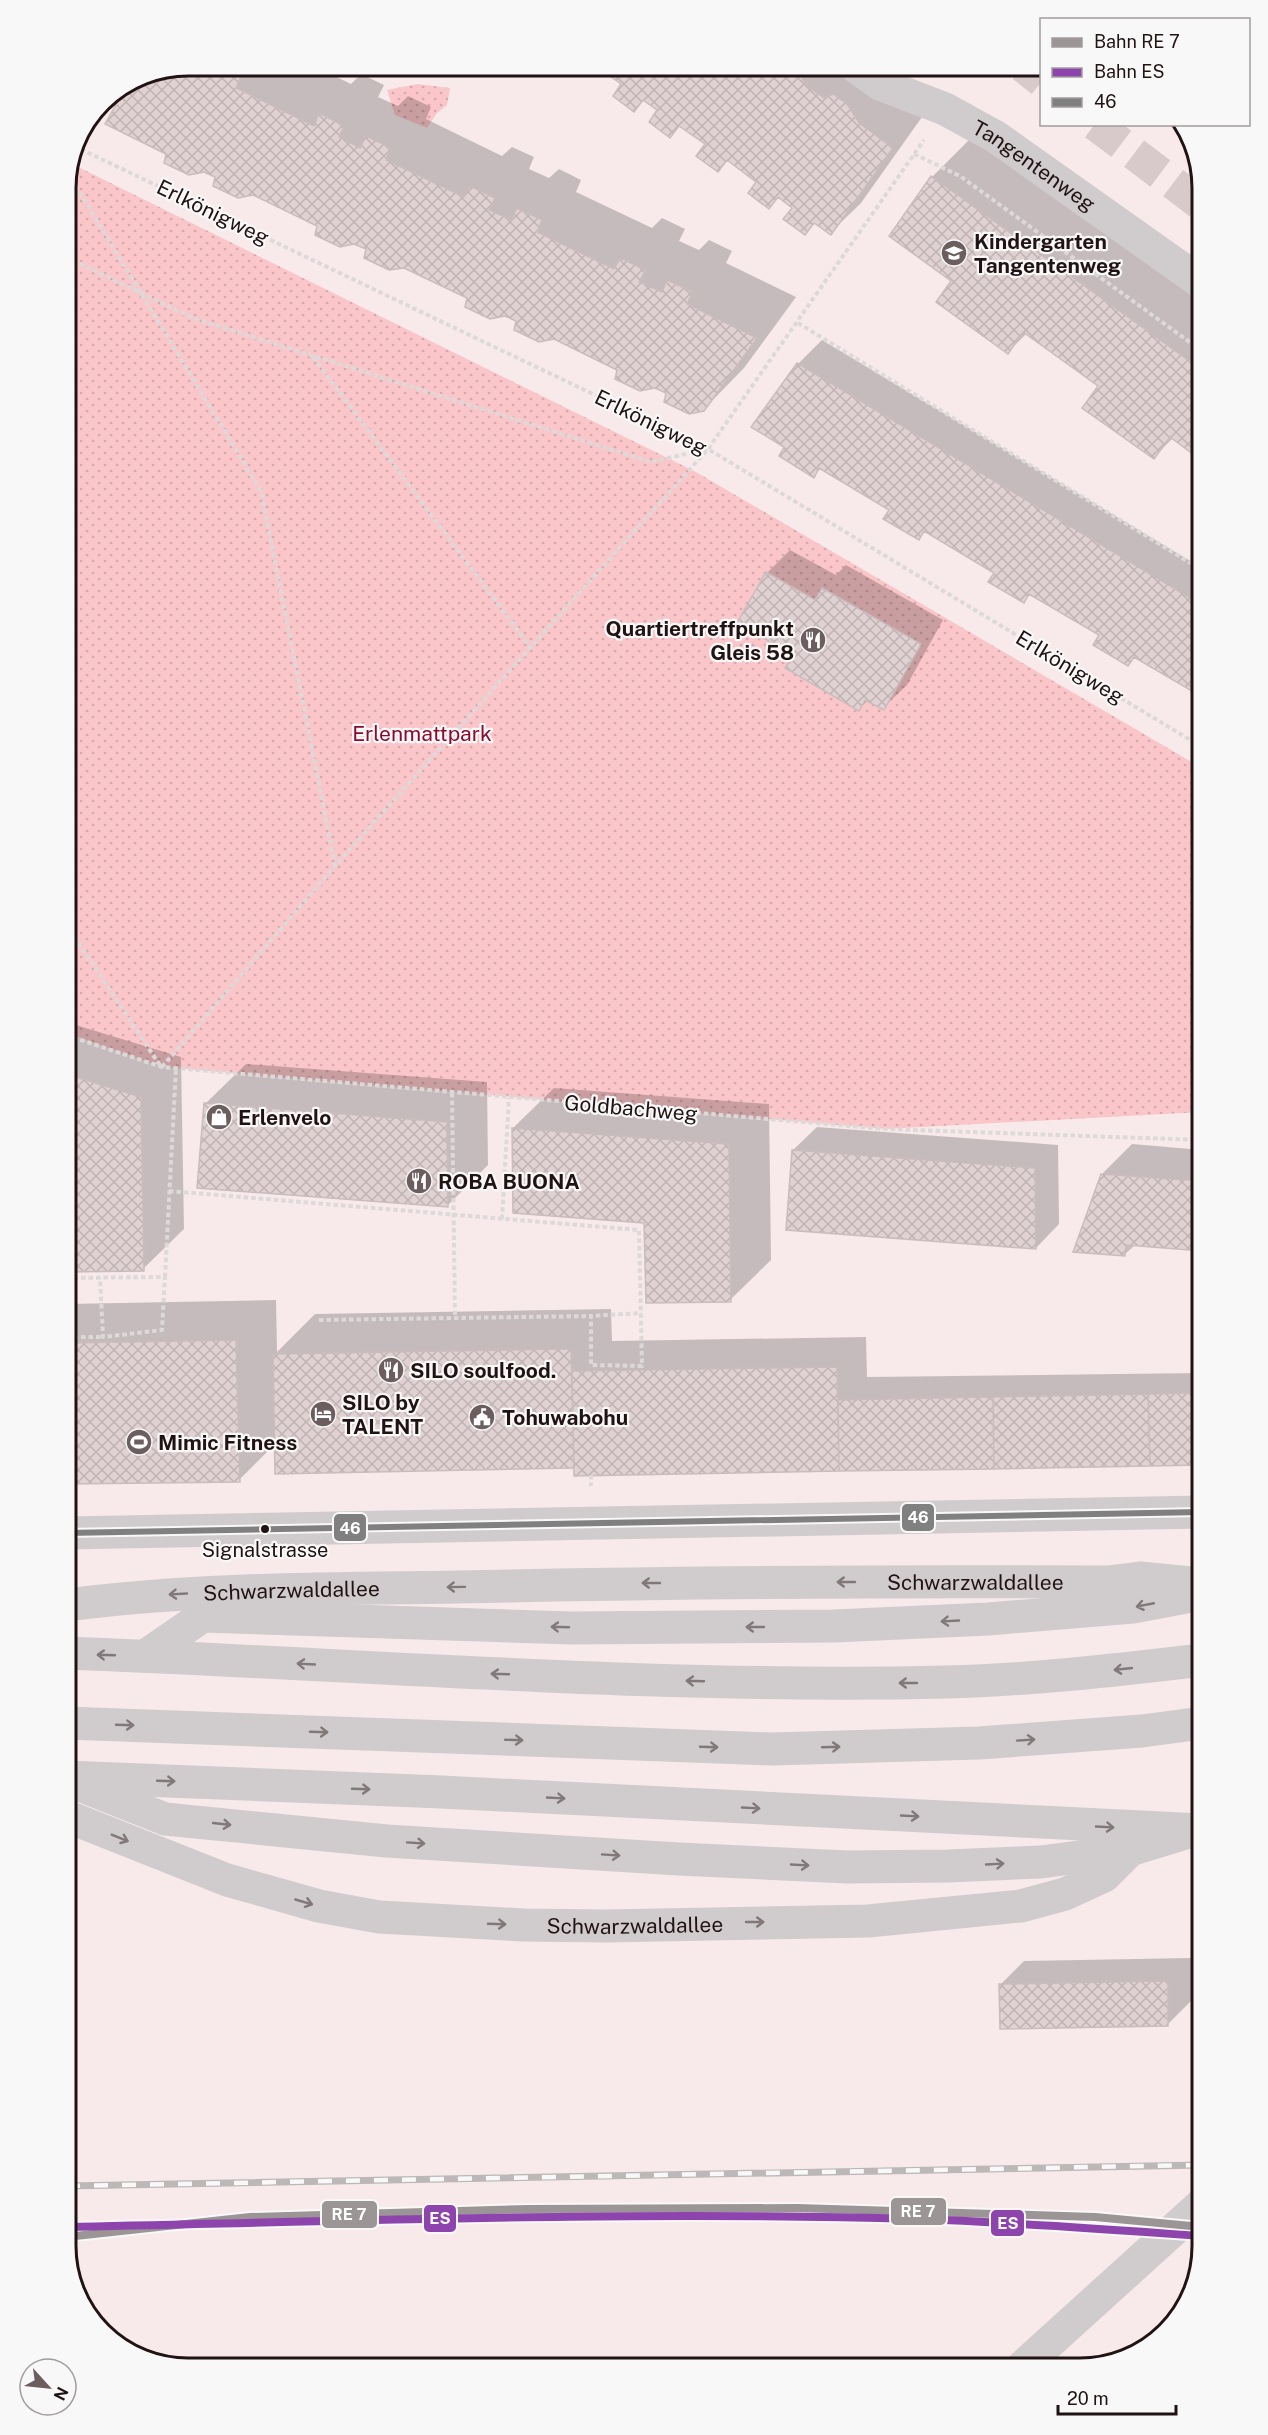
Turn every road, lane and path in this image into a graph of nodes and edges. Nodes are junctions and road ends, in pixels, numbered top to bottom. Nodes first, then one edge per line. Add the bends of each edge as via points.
1 (870, 77) edge
2 (945, 109) junction
3 (83, 150) edge
4 (914, 154) junction
5 (77, 188) edge
6 (77, 262) edge
7 (1192, 276) edge
8 (142, 293) junction
9 (798, 323) junction
10 (1192, 344) edge
11 (313, 357) junction
12 (708, 449) junction
13 (1192, 564) edge
14 (531, 648) junction
15 (1192, 741) edge
16 (335, 866) junction
17 (77, 940) edge
18 (77, 1039) edge
19 (162, 1067) junction
20 (176, 1068) junction
21 (452, 1093) junction
22 (509, 1098) junction
23 (1192, 1140) edge
24 (169, 1191) junction
25 (454, 1215) junction
26 (502, 1219) junction
27 (165, 1277) junction
28 (76, 1278) edge
29 (100, 1278) junction
30 (641, 1313) junction
31 (591, 1316) junction
32 (455, 1318) junction
33 (318, 1320) dead end
34 (76, 1337) edge
35 (103, 1337) junction
36 (1192, 1512) edge
37 (76, 1533) edge
38 (1192, 1583) edge
39 (1192, 1596) edge
40 (76, 1604) edge
41 (76, 1653) edge
42 (145, 1656) junction
43 (1192, 1660) edge
44 (76, 1723) edge
45 (1192, 1724) edge
46 (76, 1778) edge
47 (76, 1782) edge
48 (76, 1820) edge
49 (1192, 1829) edge
50 (1192, 1832) edge
51 (1130, 1850) junction
52 (1192, 2213) edge
53 (1032, 2358) edge

1 - 2 main road, Tangentenweg
2 - 4 path
2 - 7 main road, Tangentenweg via 996,137
3 - 12 path, Erlkönigweg
4 - 9 path
4 - 10 path via 960,176
5 - 8 path
6 - 8 path
8 - 11 path via 193,318
8 - 16 path via 261,491
9 - 12 path
9 - 13 path
11 - 12 path via 651,462
11 - 14 path
12 - 14 path
12 - 15 path, Erlkönigweg
14 - 16 path
16 - 19 path
17 - 19 path
18 - 19 path, Goldbachweg
19 - 20 path, Goldbachweg
20 - 21 path, Goldbachweg
20 - 24 path
21 - 22 path, Goldbachweg
21 - 25 path
22 - 23 path, Goldbachweg via 885,1129
22 - 26 path
24 - 25 path
24 - 27 path
25 - 26 path
25 - 32 path
26 - 30 path via 639,1230
27 - 29 path
27 - 35 path via 162,1330
28 - 29 path
29 - 35 path
30 - 31 path
30 - 31 path via 642,1366 591,1368
31 - 32 path
32 - 33 path
34 - 35 path
36 - 37 main road
38 -> 40 main road, Schwarzwaldallee via 1140,1578 1108,1582 614,1584 236,1591
39 -> 42 main road via 1122,1608 834,1626 573,1628 203,1616
42 -> 41 main road
43 -> 42 main road via 1118,1670 949,1682 775,1684
44 -> 45 main road via 773,1749 979,1743
46 -> 49 main road
47 -> 51 main road via 165,1819 387,1841 847,1867 1041,1862
48 -> 51 main road, Schwarzwaldallee via 227,1880 319,1906 379,1917 524,1925 868,1921 1021,1906 1065,1894 1104,1876
50 - 51 main road, Schwarzwaldallee
52 - 53 main road

